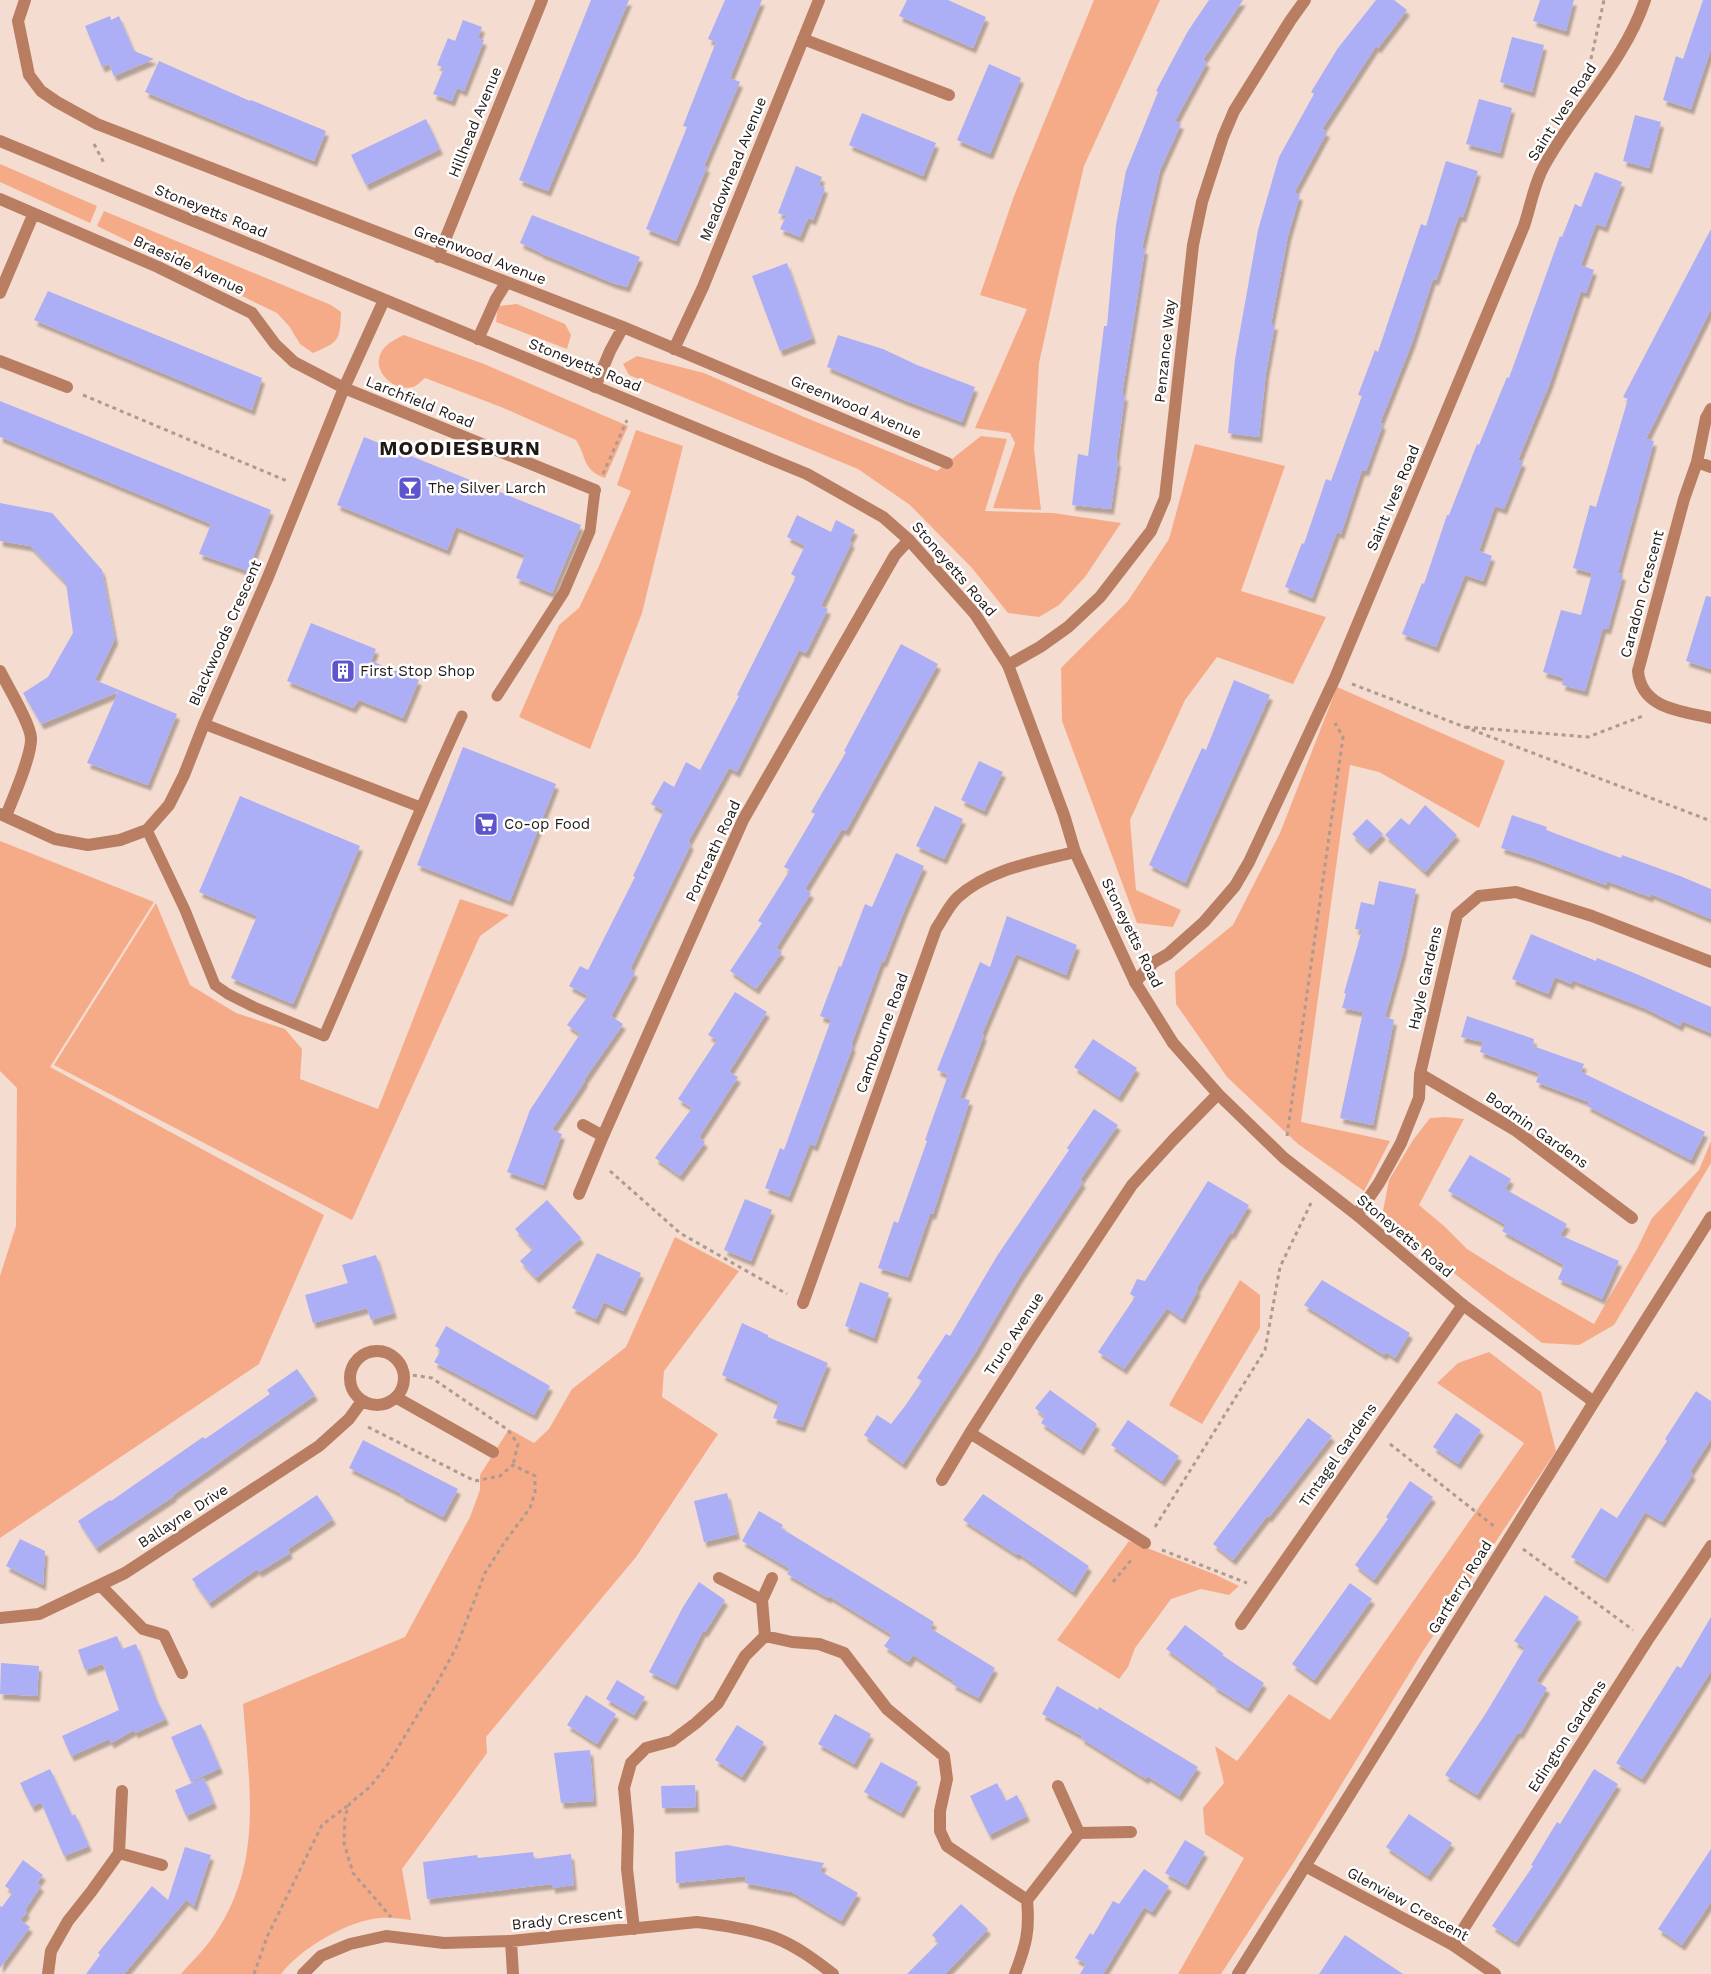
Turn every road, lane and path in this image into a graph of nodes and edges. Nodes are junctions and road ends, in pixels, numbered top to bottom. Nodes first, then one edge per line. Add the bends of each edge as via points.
1 (25, 0) edge
2 (542, 0) edge
3 (819, 0) edge
4 (1306, 0) edge
5 (1604, 0) edge
6 (1645, 0) edge
7 (803, 39) junction
8 (1604, 78) junction
9 (949, 95) dead end
10 (78, 112) junction
11 (0, 141) edge
12 (119, 190) junction
13 (0, 199) edge
14 (33, 215) junction
15 (438, 257) junction
16 (506, 283) junction
17 (0, 293) edge
18 (384, 300) junction
19 (623, 327) junction
20 (478, 339) junction
21 (674, 349) junction
22 (0, 361) edge
23 (67, 387) joint
24 (596, 387) junction
25 (344, 388) junction
26 (634, 403) junction
27 (1711, 409) edge
28 (1697, 462) junction
29 (946, 463) dead end
30 (1711, 466) edge
31 (304, 488) junction
32 (595, 490) junction
33 (909, 540) junction
34 (1008, 665) junction
35 (0, 671) edge
36 (1335, 678) junction
37 (497, 696) dead end
38 (1323, 704) junction
39 (1661, 706) junction
40 (462, 716) dead end
41 (1711, 718) edge
42 (204, 724) junction
43 (1462, 726) junction
44 (420, 807) junction
45 (3, 815) edge
46 (1711, 822) edge
47 (147, 830) junction
48 (1075, 852) junction
49 (1711, 962) edge
50 (1135, 982) junction
51 (1420, 1074) junction
52 (1218, 1094) junction
53 (583, 1126) dead end
54 (603, 1136) junction
55 (595, 1157) junction
56 (1284, 1158) junction
57 (1322, 1189) junction
58 (579, 1194) dead end
59 (1357, 1215) junction
60 (1711, 1217) edge
61 (1632, 1218) dead end
62 (803, 1303) joint
63 (1463, 1305) junction
64 (404, 1374) junction
65 (397, 1398) junction
66 (362, 1402) junction
67 (1594, 1402) junction
68 (349, 1419) junction
69 (1374, 1432) junction
70 (970, 1433) junction
71 (493, 1452) dead end
72 (514, 1465) junction
73 (942, 1480) dead end
74 (1509, 1539) junction
75 (1145, 1543) junction
76 (1711, 1546) edge
77 (719, 1578) dead end
78 (772, 1578) dead end
79 (1113, 1582) dead end
80 (100, 1585) junction
81 (1264, 1590) junction
82 (762, 1600) junction
83 (0, 1618) edge
84 (1241, 1624) dead end
85 (765, 1636) junction
86 (1647, 1641) junction
87 (182, 1673) dead end
88 (1058, 1786) dead end
89 (122, 1791) dead end
90 (350, 1803) junction
91 (1131, 1832) dead end
92 (1078, 1833) junction
93 (120, 1854) junction
94 (162, 1865) dead end
95 (1305, 1866) junction
96 (1027, 1900) junction
97 (634, 1929) junction
98 (406, 1937) junction
99 (511, 1941) junction
100 (1453, 1946) junction
101 (48, 1974) edge
102 (254, 1974) edge
103 (303, 1974) edge
104 (513, 1974) edge
105 (833, 1974) edge
106 (1015, 1974) edge
107 (1238, 1974) edge
108 (1495, 1974) edge

1 - 10 street, Greenwood Avenue via 18,21 29,75 41,90
2 - 15 street, Hillhead Avenue
3 - 7 street, Meadowhead Avenue
4 - 34 street, Penzance Way via 1234,110 1202,202 1193,245 1164,498 1151,531 1100,597 1068,627
5 - 8 path via 1590,64
6 - 8 street, Saint Ives Road
7 - 9 street
7 - 21 street, Meadowhead Avenue via 703,287
8 - 36 street, Saint Ives Road via 1542,169 1520,236
10 - 12 path
10 - 15 street, Greenwood Avenue via 97,124
11 - 12 street, Stoneyetts Road
12 - 18 street, Stoneyetts Road
13 - 14 street, Braeside Avenue
14 - 17 street
14 - 25 street, Braeside Avenue via 158,267 252,313 275,344 294,362
15 - 16 street, Greenwood Avenue
16 - 19 street, Greenwood Avenue
16 - 20 street
18 - 20 street, Stoneyetts Road
18 - 25 street, Blackwoods Crescent
19 - 21 street, Greenwood Avenue
19 - 24 street
20 - 24 street, Stoneyetts Road
21 - 29 street, Greenwood Avenue
22 - 23 street
23 - 31 path
24 - 26 street, Stoneyetts Road
25 - 31 street, Blackwoods Crescent
25 - 32 street, Larchfield Road
26 - 32 path
26 - 33 street, Stoneyetts Road via 807,474 883,517
27 - 28 street, Caradon Crescent via 1706,418
28 - 30 street
28 - 39 street, Caradon Crescent via 1638,671 1642,688
31 - 42 street, Blackwoods Crescent
32 - 37 lane via 590,531 564,592
33 - 34 street, Stoneyetts Road via 975,614
33 - 54 street, Portreath Road via 895,555 743,820
34 - 48 street, Stoneyetts Road
35 - 45 street via 31,738 26,763
36 - 38 street, Saint Ives Road
36 - 43 path
38 - 50 street, Saint Ives Road via 1235,886 1190,936 1154,962
38 - 56 path via 1343,737
39 - 41 street, Caradon Crescent
39 - 43 path via 1637,720 1588,736
40 - 44 lane
42 - 44 lane
42 - 47 street, Blackwoods Crescent via 168,805
43 - 46 path
44 - 47 lane via 324,1036 254,1007 215,985 185,910
45 - 47 street, Blackwoods Crescent via 55,839 88,845 120,840
48 - 50 street, Stoneyetts Road
48 - 62 street, Cambourne Road via 1007,870 977,883 956,898 936,929
49 - 51 street, Hayle Gardens via 1592,916 1516,892 1479,896 1457,915
50 - 52 street, Stoneyetts Road via 1173,1043
51 - 59 street, Hayle Gardens via 1419,1098 1401,1143
51 - 61 street, Bodmin Gardens via 1514,1130
52 - 56 street, Stoneyetts Road
52 - 70 street, Truro Avenue via 1132,1185
53 - 54 street
54 - 55 street, Portreath Road
55 - 58 street, Portreath Road
55 - 62 path via 680,1233
56 - 57 street, Stoneyetts Road
57 - 59 street, Stoneyetts Road
57 - 75 path via 1309,1206 1280,1267 1265,1350
59 - 63 street, Stoneyetts Road
60 - 67 street, Gartferry Road
63 - 67 street, Stoneyetts Road
63 - 69 street, Tintagel Gardens
64 - 65 street
64 - 66 street via 396,1357 379,1350 361,1354 350,1369 350,1387
64 - 72 path via 432,1378 508,1430 518,1444
65 - 66 street via 374,1406
65 - 71 street
66 - 68 street, Ballayne Drive
67 - 74 street, Gartferry Road
68 - 72 path via 384,1433 475,1481 500,1476
68 - 80 street, Ballayne Drive via 319,1446 160,1552
69 - 74 path
69 - 81 street, Tintagel Gardens
70 - 73 street, Truro Avenue
70 - 75 street
72 - 90 path via 535,1476 530,1508 485,1573 456,1648 416,1719 370,1787
74 - 86 path
74 - 95 street, Gartferry Road
75 - 79 path
75 - 81 path
76 - 86 street, Edington Gardens
77 - 82 street
78 - 82 street
80 - 83 street, Ballayne Drive via 40,1614
80 - 87 street via 143,1629 164,1635
81 - 84 street, Tintagel Gardens
82 - 85 street
85 - 96 street via 819,1644 844,1653 887,1708 944,1756 947,1779 940,1811 940,1831 947,1846
85 - 97 street via 745,1656 718,1703 672,1741 646,1748 631,1763 624,1788 627,1869
86 - 100 street, Edington Gardens
88 - 92 street
89 - 93 street
90 - 98 path via 345,1816 344,1843 353,1874
90 - 102 path via 322,1825 267,1937
91 - 92 street
92 - 96 street
93 - 94 street
93 - 101 street via 68,1920 51,1951
95 - 100 street, Glenview Crescent
95 - 107 street, Gartferry Road
96 - 106 street via 1026,1945
97 - 99 street, Brady Crescent
97 - 105 street, Brady Crescent via 697,1922 726,1926 774,1937 811,1956
98 - 99 street, Brady Crescent via 444,1942
98 - 103 street, Brady Crescent via 386,1936 350,1944 321,1956
99 - 104 street
100 - 108 street, Glenview Crescent

